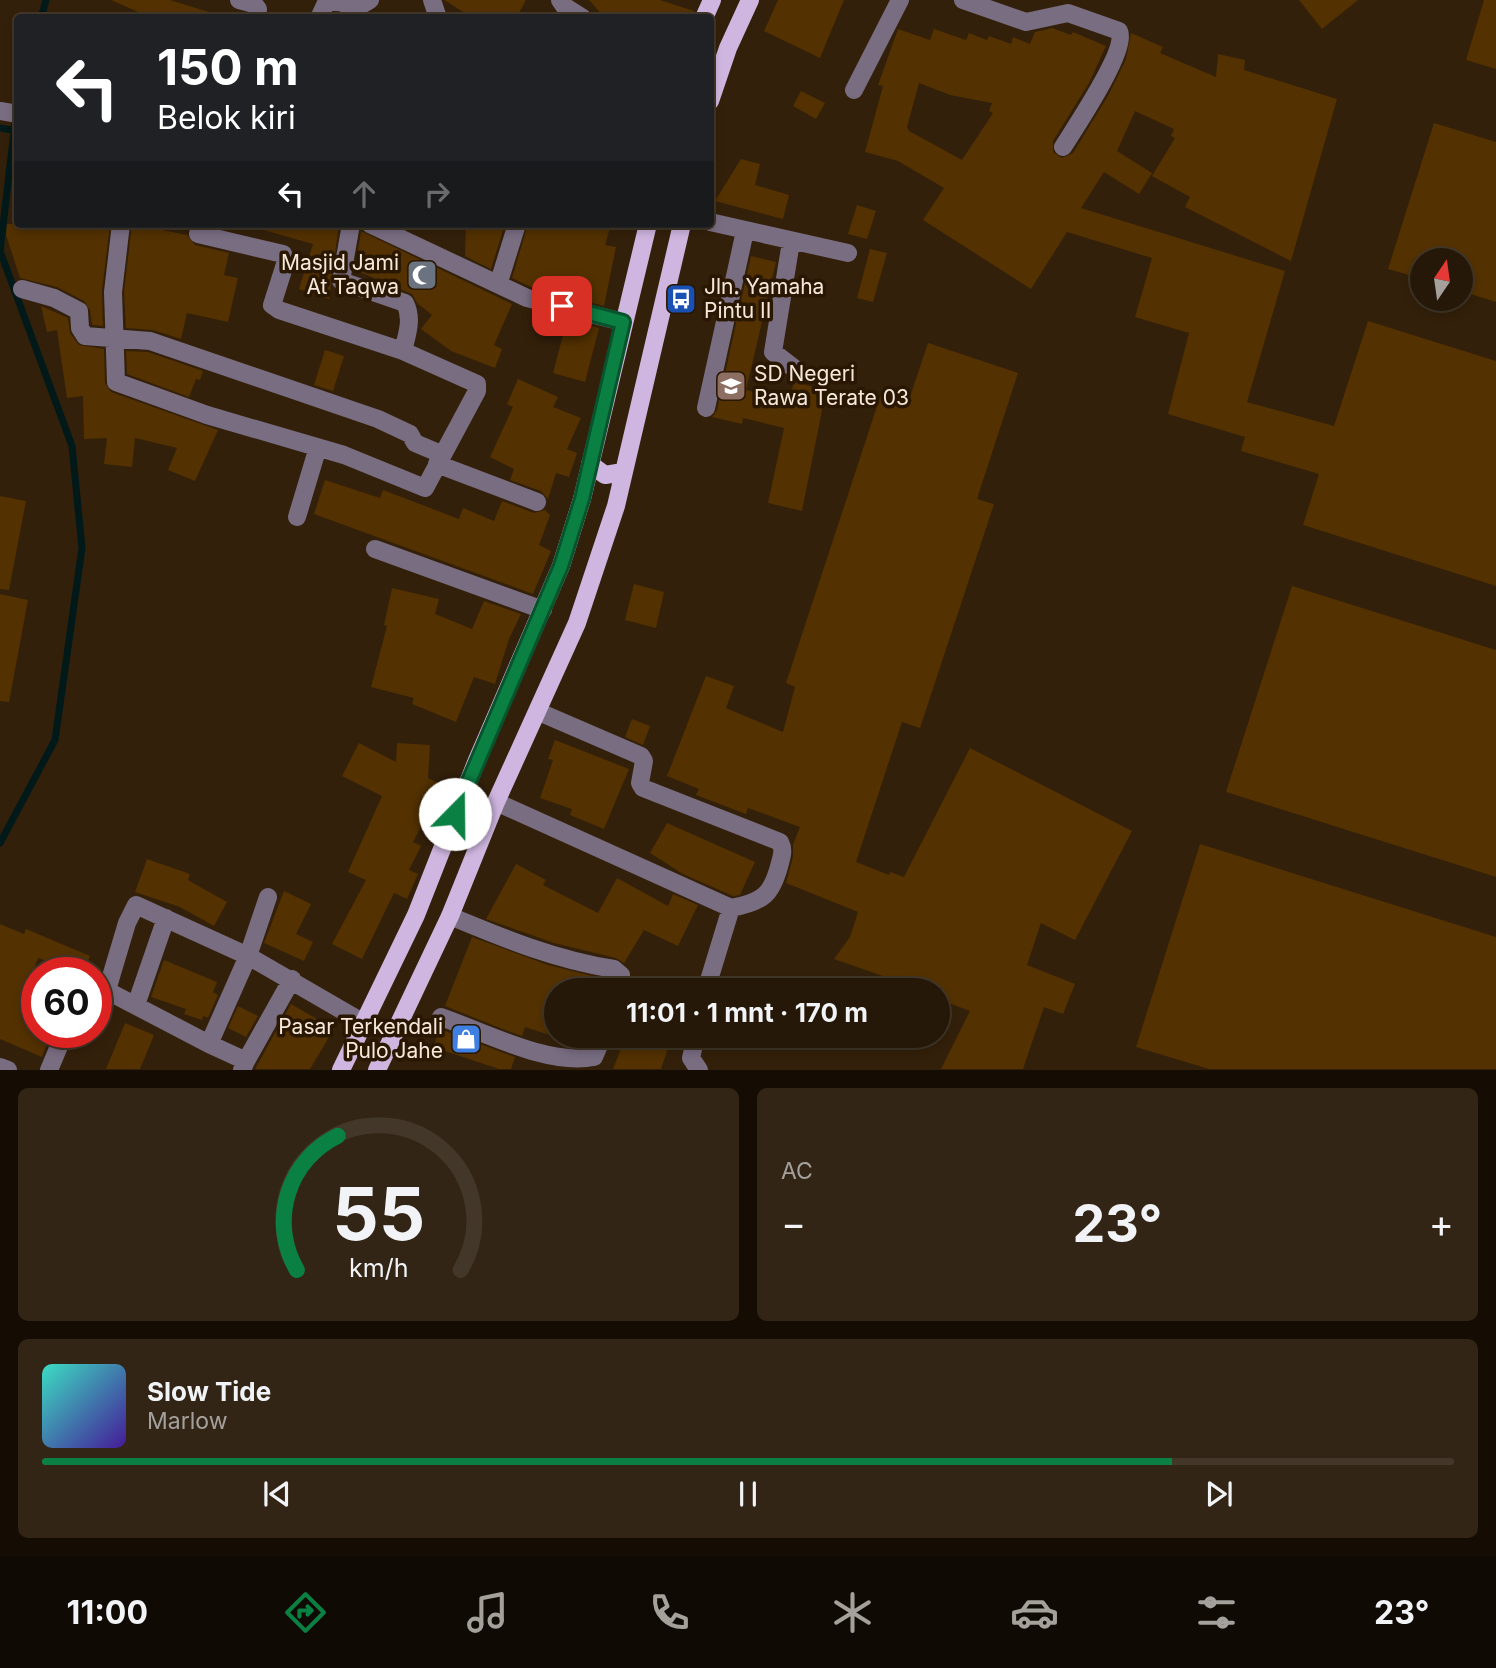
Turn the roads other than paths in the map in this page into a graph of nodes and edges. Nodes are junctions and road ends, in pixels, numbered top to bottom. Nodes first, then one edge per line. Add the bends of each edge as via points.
1 (239, 0) edge
2 (370, 0) edge
3 (560, 0) edge
4 (750, 0) edge
5 (900, 0) edge
6 (963, 0) edge
7 (1069, 7) edge
8 (257, 14) edge
9 (320, 14) edge
10 (577, 14) edge
11 (714, 90) edge
12 (854, 90) dead end
13 (1063, 147) dead end
14 (714, 223) edge
15 (121, 228) edge
16 (200, 228) edge
17 (350, 228) edge
18 (379, 228) edge
19 (516, 228) edge
20 (647, 228) edge
21 (681, 228) edge
22 (745, 231) junction
23 (791, 242) junction
24 (848, 253) dead end
25 (499, 282) junction
26 (22, 289) dead end
27 (623, 322) junction
28 (114, 339) junction
29 (403, 351) junction
30 (799, 372) dead end
31 (706, 408) dead end
32 (318, 447) junction
33 (439, 459) junction
34 (590, 464) junction
35 (624, 472) junction
36 (537, 502) dead end
37 (297, 517) dead end
38 (375, 549) dead end
39 (543, 610) junction
40 (539, 712) junction
41 (496, 803) junction
42 (268, 897) dead end
43 (731, 908) junction
44 (450, 916) junction
45 (166, 918) junction
46 (248, 956) junction
47 (112, 962) edge
48 (621, 978) edge
49 (710, 978) edge
50 (292, 979) junction
51 (112, 993) edge
52 (136, 1005) junction
53 (441, 1017) dead end
54 (364, 1023) junction
55 (209, 1044) junction
56 (58, 1048) edge
57 (598, 1048) edge
58 (693, 1048) edge
59 (244, 1065) edge
60 (0, 1067) edge
61 (8, 1069) edge
62 (49, 1069) edge
63 (341, 1069) edge
64 (377, 1069) edge
65 (699, 1069) edge

1 - 8 street via 254,4
2 - 9 street via 358,6 326,3
3 - 10 street
4 - 11 main road
5 - 12 street
6 - 7 street via 1026,22
7 - 13 street via 1119,31 1122,37 1092,102
14 - 22 street
15 - 28 street via 113,292
16 - 29 street via 198,234 283,254 286,261 272,305 279,310
17 - 29 street via 341,281 405,303 410,312
18 - 25 street
19 - 25 street
20 - 27 main road
21 - 35 main road
22 - 23 street
22 - 31 street
23 - 24 street
23 - 30 street via 773,352
25 - 27 street via 527,298
26 - 28 street via 72,305 79,311 79,328 85,336
27 - 34 main road
28 - 32 street via 116,382 207,415
28 - 33 street via 150,341 378,419 410,434 415,443
29 - 33 street via 477,384
32 - 33 street via 425,488
32 - 37 street
33 - 36 street
34 - 35 main road via 605,475
34 - 39 main road via 561,566
35 - 40 main road via 603,550
38 - 39 street
39 - 54 main road via 416,915
40 - 41 main road
40 - 43 street via 641,756 643,788 780,842 783,849 769,892 748,905
41 - 43 street
41 - 44 main road
42 - 46 street
43 - 49 street
44 - 48 street via 550,956 614,969
44 - 64 main road
45 - 46 street
45 - 47 street via 136,905
45 - 52 street
46 - 50 street
46 - 55 street
50 - 54 street
50 - 59 street
51 - 52 street
52 - 55 street
53 - 57 street via 564,1058 594,1057
54 - 63 main road
55 - 59 street
56 - 62 street
58 - 65 street via 691,1058
60 - 61 street

